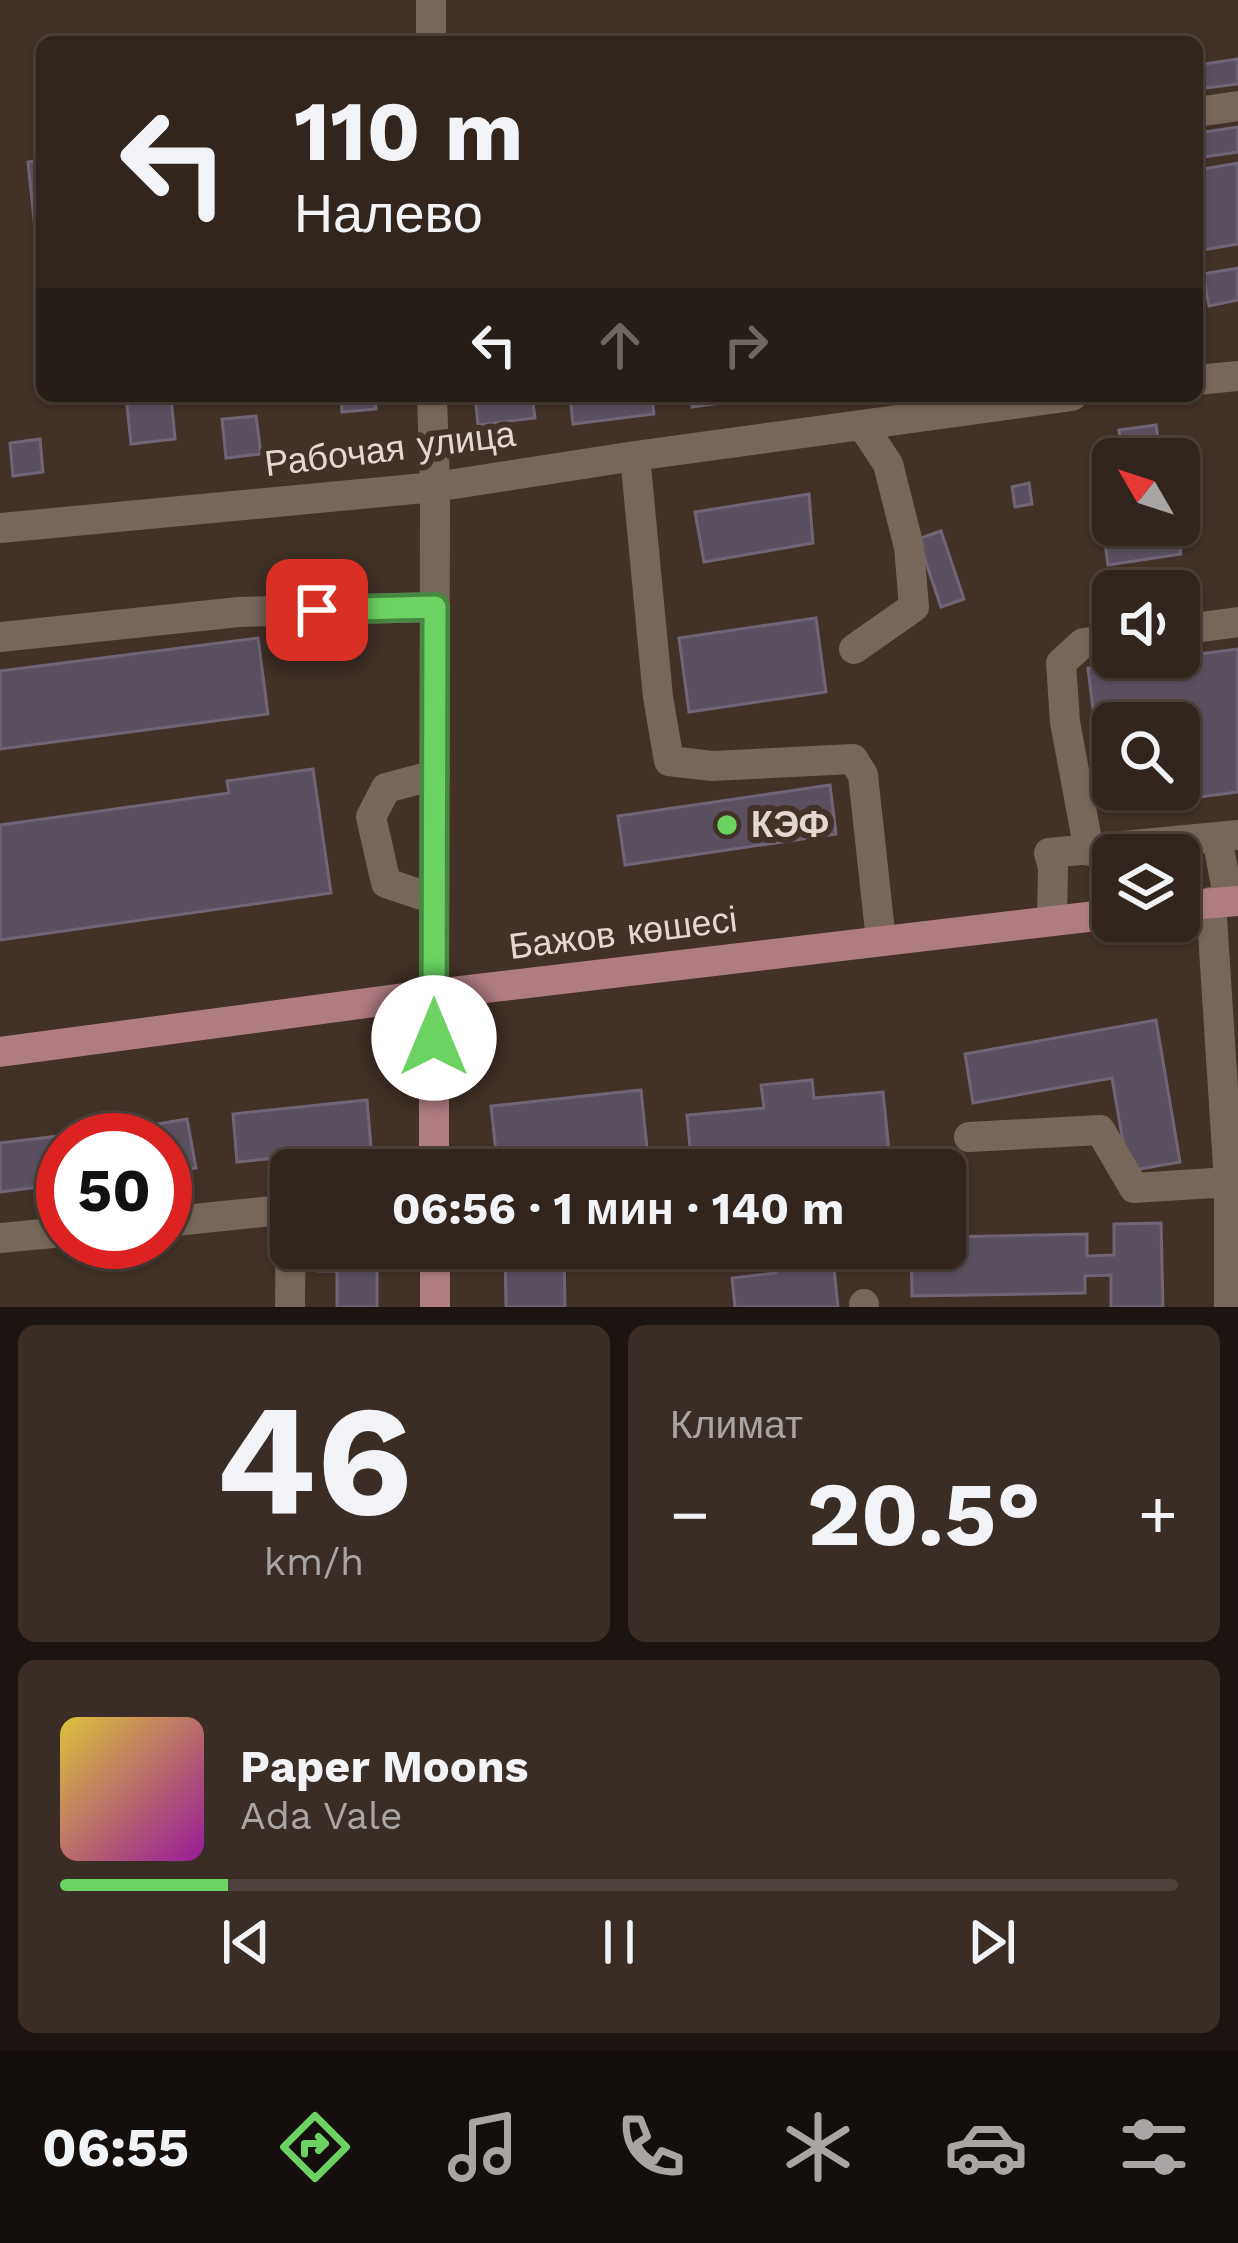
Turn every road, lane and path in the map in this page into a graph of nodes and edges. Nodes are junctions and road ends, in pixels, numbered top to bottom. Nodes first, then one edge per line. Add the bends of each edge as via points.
1 (431, 0) edge
2 (431, 36) edge
3 (1238, 106) edge
4 (1203, 111) edge
5 (1238, 376) edge
6 (1203, 379) edge
7 (432, 402) edge
8 (1027, 402) edge
9 (862, 424) junction
10 (634, 455) junction
11 (435, 488) junction
12 (0, 528) edge
13 (435, 607) junction
14 (1238, 622) edge
15 (1200, 627) edge
16 (0, 638) edge
17 (1092, 642) edge
18 (854, 650) dead end
19 (435, 775) junction
20 (1228, 836) edge
21 (1089, 851) junction
22 (434, 899) junction
23 (1226, 901) edge
24 (1092, 916) edge
25 (1052, 921) junction
26 (881, 941) junction
27 (1227, 978) edge
28 (434, 994) junction
29 (0, 1052) edge
30 (969, 1137) dead end
31 (1233, 1143) edge
32 (434, 1149) edge
33 (1229, 1182) junction
34 (270, 1211) edge
35 (192, 1219) edge
36 (36, 1235) edge
37 (0, 1238) edge
38 (290, 1269) edge
39 (435, 1269) edge
40 (290, 1307) edge
41 (435, 1307) edge
42 (1228, 1307) edge

1 - 2 street
3 - 4 street
5 - 6 street
7 - 11 street
8 - 9 street, Рабочая улица
9 - 10 street, Рабочая улица
9 - 18 street via 888,464 914,607
10 - 11 street, Рабочая улица
10 - 26 street via 669,761 853,759 863,775
11 - 12 street, Рабочая улица
11 - 13 street
13 - 16 street via 239,612
13 - 19 street
14 - 15 street
17 - 21 street via 1061,663
19 - 22 street
19 - 22 street via 386,788 371,818 386,883
20 - 21 street
20 - 23 street
21 - 25 street via 1049,853
22 - 28 street
23 - 27 street
24 - 25 main road, Бажов көшесі
25 - 26 main road, Бажов көшесі
26 - 28 main road, Бажов көшесі
27 - 31 street
28 - 29 main road, Бажов көшесі
28 - 32 main road
30 - 33 street via 1100,1130 1134,1188
31 - 33 street
33 - 42 street
34 - 35 street
36 - 37 street
38 - 40 street
39 - 41 main road

